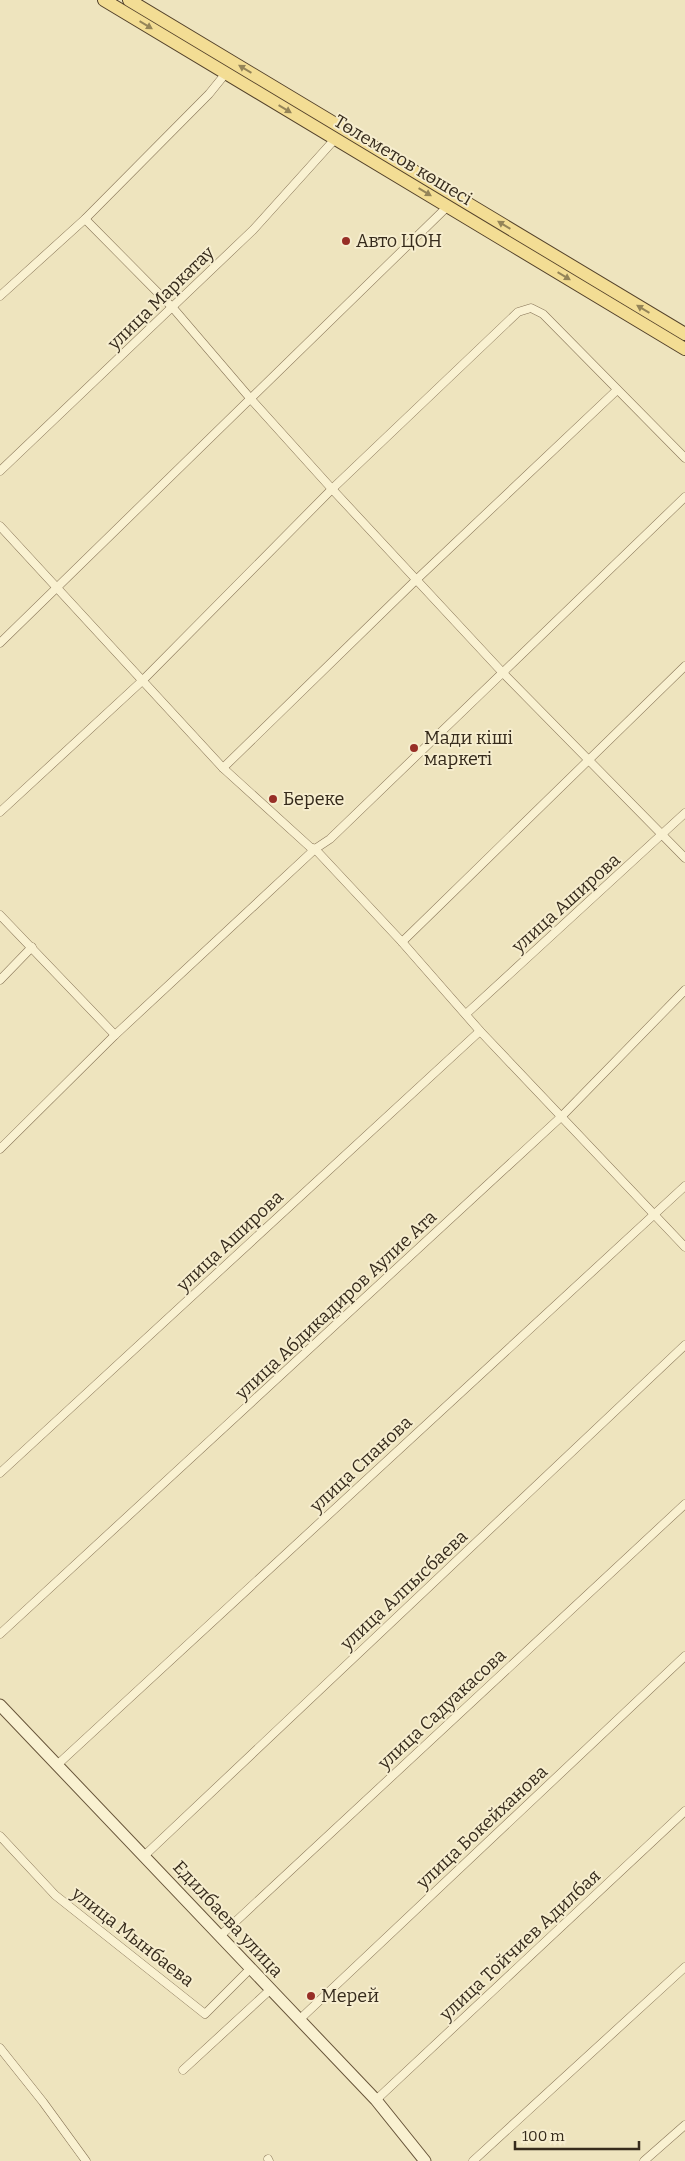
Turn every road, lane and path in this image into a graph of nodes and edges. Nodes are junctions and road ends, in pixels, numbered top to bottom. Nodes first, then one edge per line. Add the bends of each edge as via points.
1 (104, 0) edge
2 (129, 0) edge
3 (226, 73) junction
4 (335, 139) junction
5 (448, 206) junction
6 (482, 212) junction
7 (86, 219) junction
8 (0, 296) edge
9 (173, 308) junction
10 (685, 334) edge
11 (685, 349) edge
12 (617, 390) junction
13 (250, 398) junction
14 (685, 458) edge
15 (0, 471) edge
16 (332, 489) junction
17 (685, 498) edge
18 (0, 526) edge
19 (416, 580) junction
20 (57, 587) junction
21 (0, 643) edge
22 (685, 666) edge
23 (503, 672) junction
24 (142, 681) junction
25 (591, 760) junction
26 (222, 768) junction
27 (0, 812) edge
28 (685, 813) edge
29 (663, 835) junction
30 (315, 849) junction
31 (685, 858) edge
32 (0, 915) edge
33 (402, 942) junction
34 (32, 947) junction
35 (0, 980) edge
36 (685, 990) edge
37 (466, 1014) junction
38 (480, 1031) junction
39 (115, 1035) junction
40 (562, 1116) junction
41 (0, 1149) edge
42 (685, 1186) edge
43 (653, 1214) junction
44 (685, 1247) edge
45 (685, 1345) edge
46 (0, 1473) edge
47 (685, 1504) edge
48 (0, 1634) edge
49 (685, 1656) edge
50 (0, 1705) edge
51 (58, 1765) junction
52 (685, 1811) edge
53 (0, 1836) edge
54 (144, 1856) junction
55 (220, 1936) junction
56 (685, 1967) edge
57 (251, 1968) junction
58 (270, 1989) junction
59 (299, 2020) junction
60 (0, 2048) edge
61 (184, 2070) dead end
62 (376, 2100) junction
63 (685, 2125) edge
64 (86, 2161) edge
65 (425, 2161) edge
66 (473, 2161) edge
67 (644, 2161) edge

1 -> 3 main road, Төлеметов көшесі
6 -> 2 main road, Төлеметов көшесі
3 -> 4 main road, Төлеметов көшесі
3 - 7 street
4 -> 5 main road, Төлеметов көшесі
4 - 9 street, улица Маркатау via 253,230
5 - 6 main road
5 -> 11 main road, Төлеметов көшесі
5 - 13 street
10 -> 6 main road, Төлеметов көшесі
7 - 8 street
7 - 9 street
9 - 13 street
9 - 15 street, улица Маркатау
12 - 14 street
12 - 16 street via 543,314 531,308 518,312
12 - 19 street
13 - 16 street
13 - 20 street
16 - 19 street
16 - 24 street
17 - 23 street
18 - 20 street
19 - 23 street
19 - 26 street
20 - 21 street
20 - 24 street
22 - 25 street
23 - 25 street
23 - 30 street via 330,839
24 - 26 street
24 - 27 street
25 - 29 street
25 - 33 street
26 - 30 street
28 - 29 street, улица Аширова
29 - 31 street
29 - 37 street, улица Аширова
30 - 33 street
30 - 39 street
32 - 34 street
33 - 37 street
34 - 35 street
34 - 39 street
36 - 40 street, улица Абдикадиров Аулие Ата
37 - 38 street
38 - 40 street
38 - 46 street, улица Аширова
39 - 41 street
40 - 43 street
40 - 48 street, улица Абдикадиров Аулие Ата
42 - 43 street, улица Спанова
43 - 44 street
43 - 51 street, улица Спанова
45 - 54 street, улица Алпысбаева
47 - 55 street, улица Садуакасова
49 - 59 street, улица Бокейханова
50 - 51 street, Едилбаева улица
51 - 54 street, Едилбаева улица
52 - 62 street, улица Тойчиев Адилбая
53 - 57 street, улица Мынбаева via 55,1895 205,2014
54 - 55 street, Едилбаева улица
55 - 57 street, Едилбаева улица
56 - 66 street
57 - 58 street, Едилбаева улица
58 - 59 street, Едилбаева улица
58 - 61 street
59 - 62 street, Едилбаева улица
60 - 64 street
62 - 65 street, Едилбаева улица
63 - 67 street

